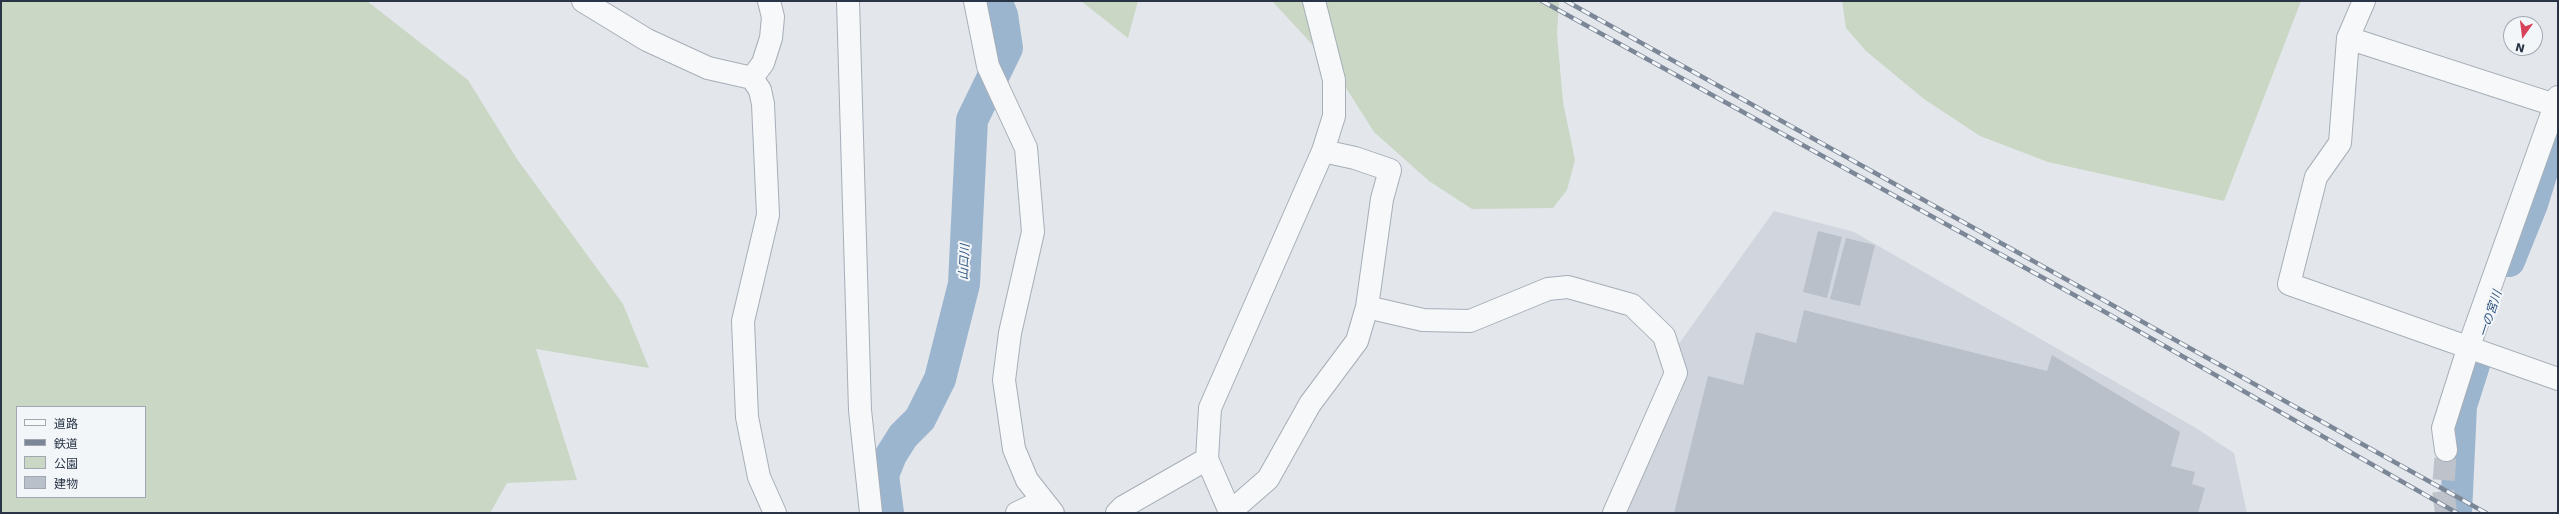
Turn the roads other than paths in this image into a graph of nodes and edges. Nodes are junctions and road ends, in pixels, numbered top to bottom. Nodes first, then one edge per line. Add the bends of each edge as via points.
1 (583, 1) edge
2 (769, 1) edge
3 (848, 1) edge
4 (975, 1) edge
5 (1314, 1) edge
6 (2364, 1) edge
7 (2348, 38) junction
8 (752, 78) junction
9 (2557, 103) edge
10 (1323, 151) junction
11 (1367, 307) junction
12 (2469, 346) junction
13 (2558, 379) edge
14 (2446, 450) tunnel mouth
15 (1207, 459) junction
16 (1048, 507) edge
17 (775, 513) edge
18 (871, 513) edge
19 (1017, 513) edge
20 (1117, 513) edge
21 (1614, 513) edge

1 - 8 street via 647,40 708,68
2 - 8 street via 773,17 771,38 763,63
3 - 18 street via 860,410
4 - 16 street via 988,66 1026,148 1033,232 1010,333 1004,380 1014,449 1027,480
5 - 10 street via 1334,80 1334,116
6 - 7 street
7 - 9 street
7 - 12 street via 2340,142 2316,177 2289,284
8 - 17 street via 760,90 763,104 768,215 743,321 747,417 759,477
9 - 12 street
10 - 11 street via 1390,170 1382,199
10 - 15 street via 1210,408
11 - 15 street via 1357,341 1310,404 1268,479 1230,512
11 - 21 street via 1423,320 1470,321 1548,289 1568,287 1632,305 1664,336 1676,373
12 - 13 street
12 - 14 street via 2443,428
15 - 20 street via 1123,507
16 - 19 street

